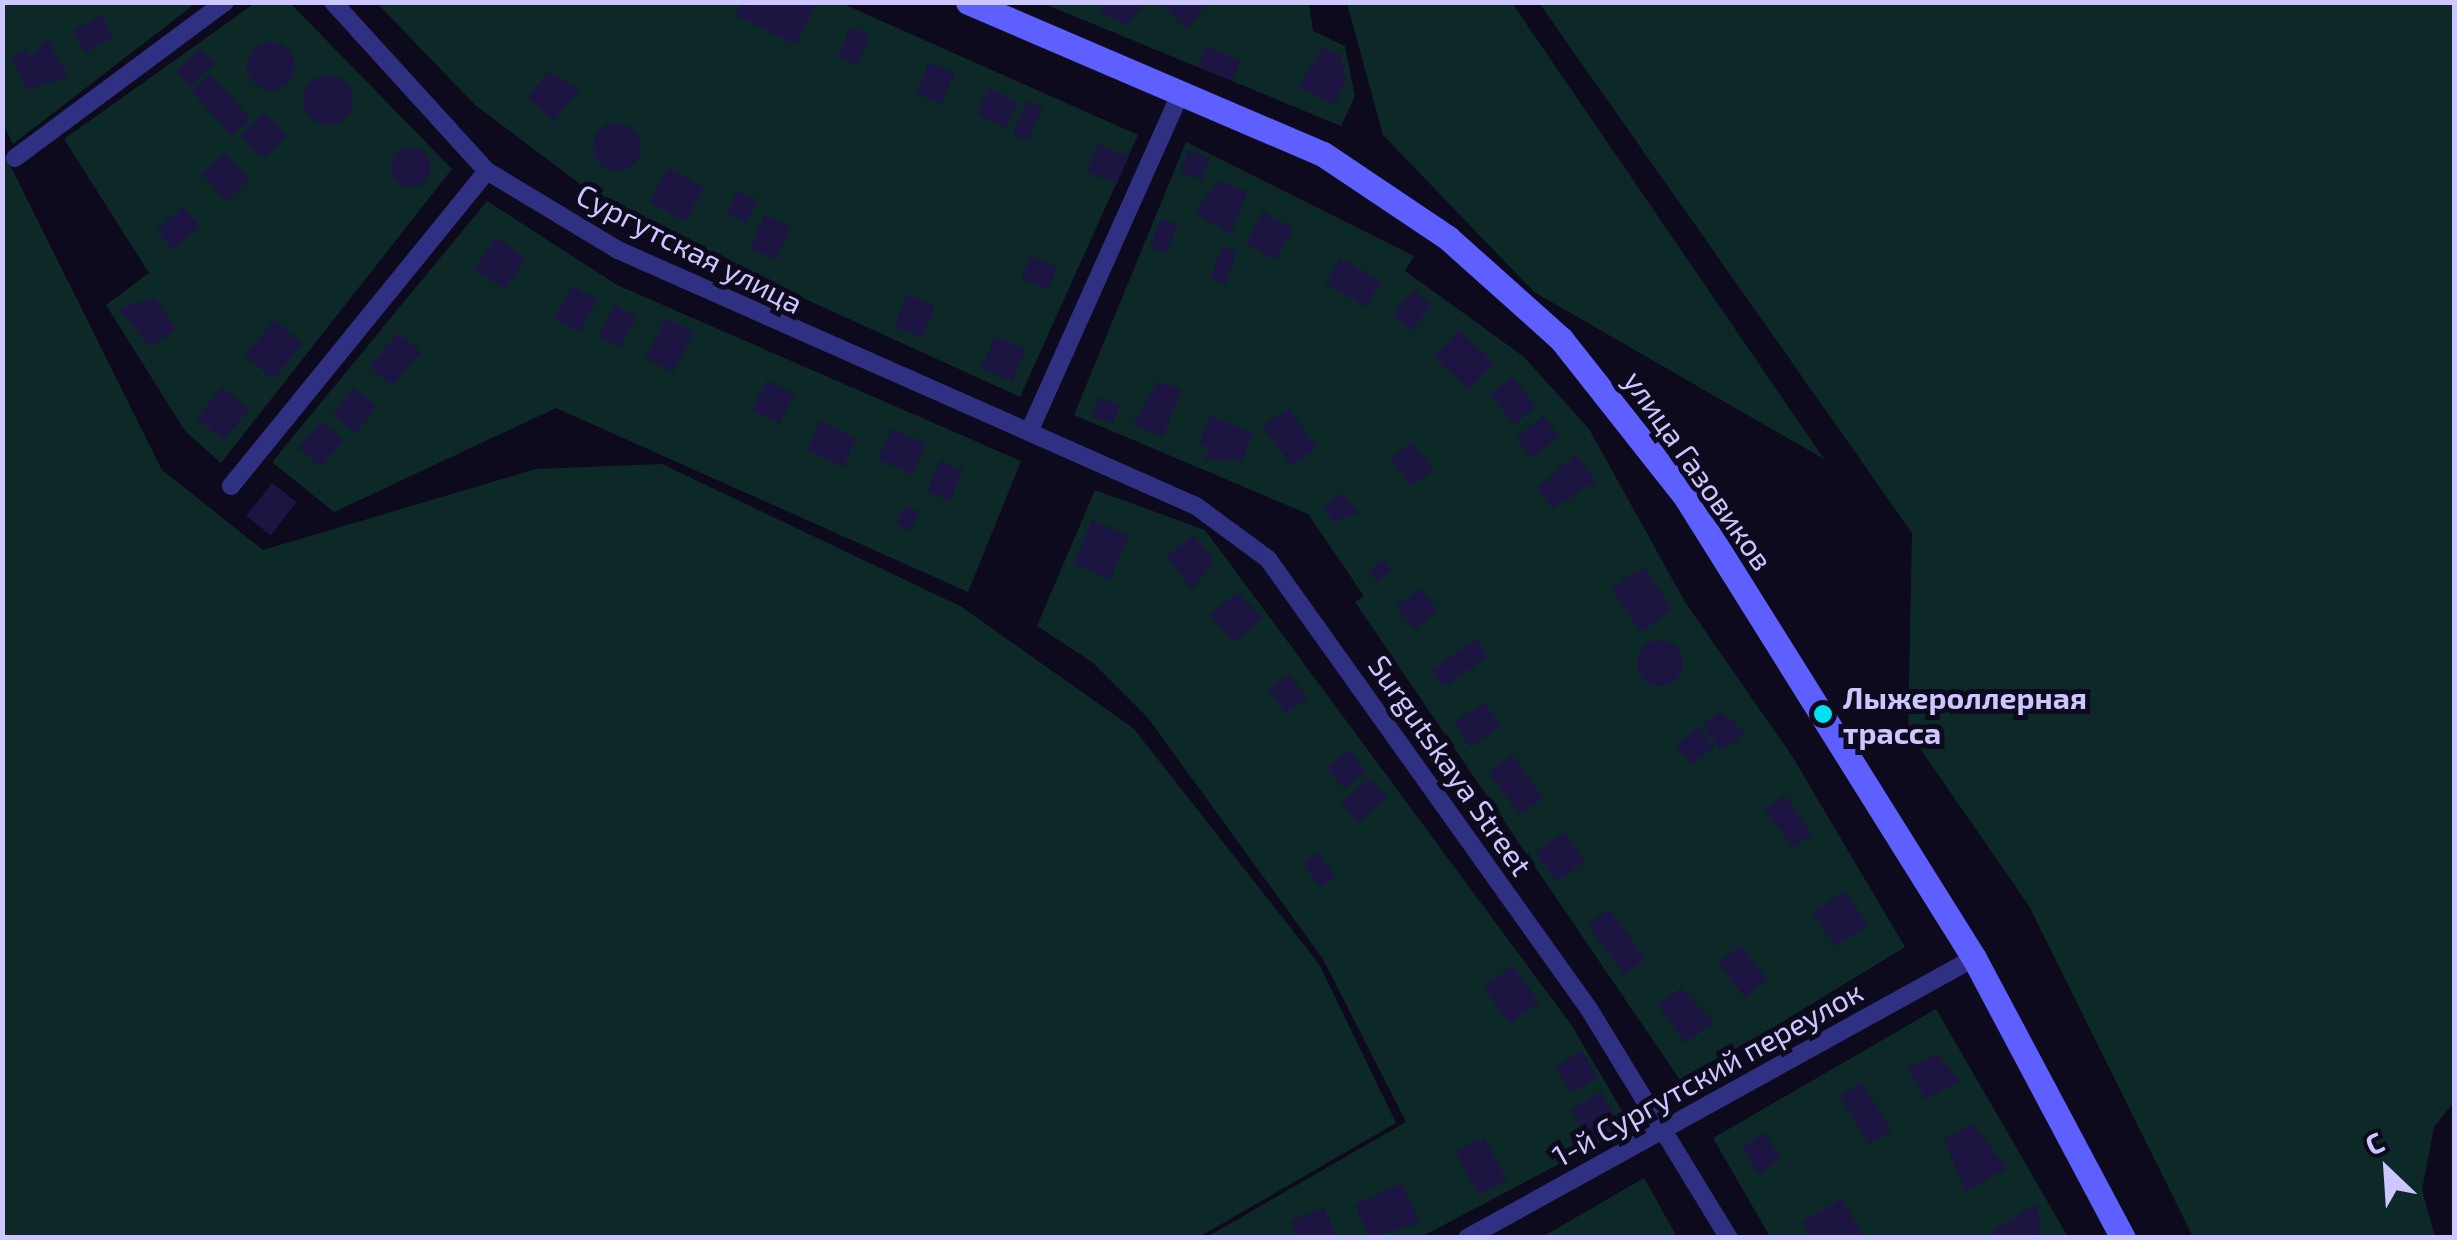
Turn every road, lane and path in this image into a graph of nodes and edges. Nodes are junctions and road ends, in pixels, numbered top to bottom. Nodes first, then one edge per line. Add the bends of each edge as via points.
1 (225, 2) edge
2 (332, 2) edge
3 (968, 2) edge
4 (1012, 11) edge
5 (1181, 92) junction
6 (14, 158) dead end
7 (488, 171) junction
8 (1029, 432) junction
9 (231, 486) dead end
10 (1974, 958) junction
11 (1665, 1127) junction
12 (1466, 1238) edge
13 (1728, 1238) edge
14 (2123, 1238) edge

1 - 6 street
2 - 7 street, Сургутская улица
3 - 4 street, улица Газовиков
4 - 5 street, улица Газовиков
5 - 8 street
5 - 10 street, улица Газовиков via 1380,189 1488,270 1572,351 1685,496
7 - 8 street, Сургутская улица via 635,258
7 - 9 street
8 - 11 street, Surgutskaya Street via 1196,506 1268,560
10 - 11 street, 1-й Сургутский переулок
10 - 14 street, улица Газовиков
11 - 12 street, 1-й Сургутский переулок
11 - 13 street, Surgutskaya Street

